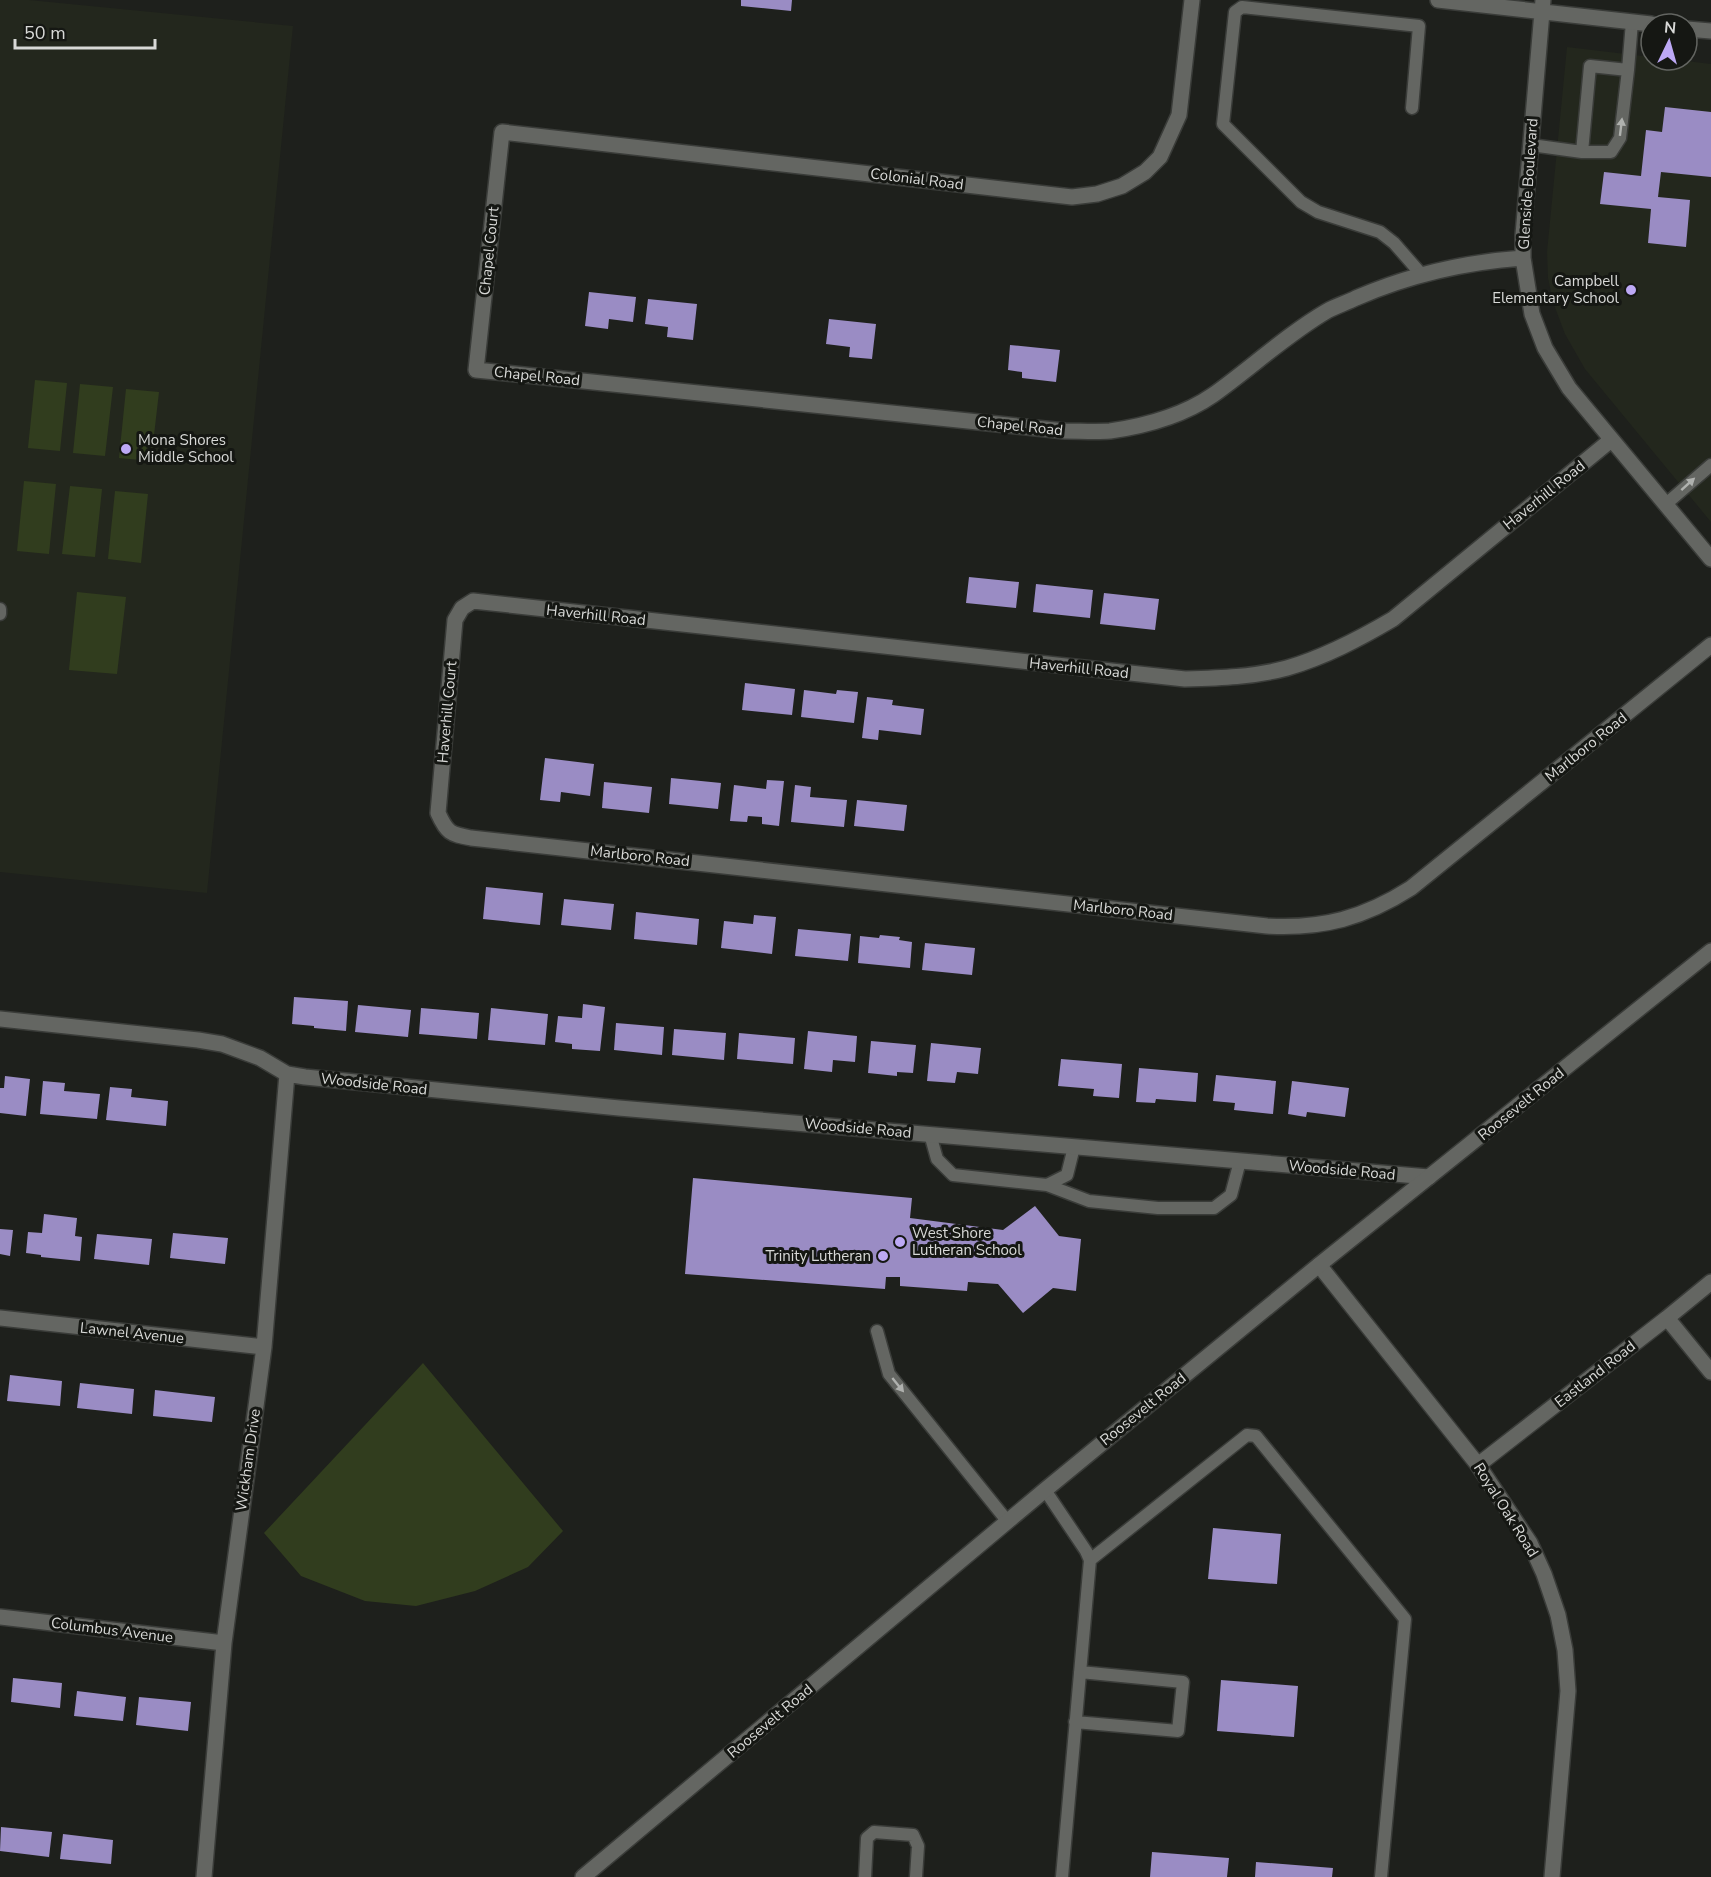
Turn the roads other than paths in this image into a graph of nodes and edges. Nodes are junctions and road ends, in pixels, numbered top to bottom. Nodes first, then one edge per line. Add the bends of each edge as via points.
1 (1192, 0) edge
2 (1438, 0) edge
3 (1542, 6) edge
4 (1632, 22) junction
5 (1639, 23) edge
6 (1628, 70) junction
7 (1412, 108) dead end
8 (502, 132) joint
9 (1530, 145) junction
10 (1582, 152) junction
11 (1523, 258) junction
12 (1422, 275) junction
13 (476, 370) joint
14 (1611, 440) junction
15 (1711, 465) edge
16 (1666, 504) junction
17 (1711, 559) edge
18 (473, 601) joint
19 (1711, 645) edge
20 (446, 830) joint
21 (1711, 951) edge
22 (0, 1019) edge
23 (287, 1074) junction
24 (930, 1134) junction
25 (1074, 1147) junction
26 (1240, 1161) junction
27 (1429, 1177) junction
28 (1047, 1185) junction
29 (1319, 1265) junction
30 (1711, 1282) edge
31 (0, 1318) edge
32 (1667, 1318) junction
33 (877, 1331) dead end
34 (264, 1347) junction
35 (1711, 1372) edge
36 (1478, 1465) junction
37 (1045, 1490) junction
38 (1008, 1522) junction
39 (1090, 1560) junction
40 (0, 1617) edge
41 (224, 1643) junction
42 (1080, 1672) junction
43 (1075, 1722) junction
44 (204, 1877) edge
45 (583, 1877) edge
46 (865, 1877) edge
47 (916, 1877) edge
48 (1062, 1877) edge
49 (1381, 1877) edge
50 (1552, 1877) edge

1 - 8 street, Colonial Road via 1179,116 1170,138 1160,157 1145,172 1122,186 1097,194 1072,197
2 - 3 street
3 - 4 street
3 - 9 street, Glenside Boulevard
4 - 5 street
4 - 6 lane
10 -> 6 lane via 1611,152 1616,146
6 - 10 lane via 1590,66
7 - 12 lane via 1419,26 1242,7 1235,12 1223,124 1301,202 1318,212 1380,232
8 - 13 street, Chapel Court
9 - 10 lane
9 - 11 street, Glenside Boulevard
11 - 12 street, Chapel Road
11 - 14 street, Glenside Boulevard via 1532,314 1545,348 1569,388
12 - 13 street, Chapel Road via 1327,311 1211,396 1186,409 1145,425 1108,431 1046,429
14 - 16 street, Glenside Boulevard
14 - 18 street, Haverhill Road via 1393,619 1318,657 1287,668 1227,678 1185,679
16 -> 15 lane
16 - 17 street, Glenside Boulevard
18 - 20 street, Haverhill Court via 462,608 455,620 438,813
19 - 20 street, Marlboro Road via 1411,888 1352,918 1322,924 1267,926 471,838
21 - 27 street, Roosevelt Road
22 - 23 street via 222,1044 260,1058
23 - 24 street, Woodside Road via 607,1107
23 - 34 street, Wickham Drive
24 - 25 street, Woodside Road
24 - 28 lane via 937,1159 953,1174
25 - 26 street, Woodside Road
25 - 28 lane via 1067,1174
26 - 27 street, Woodside Road
26 - 28 lane via 1231,1195 1214,1208 1158,1208 1089,1201
27 - 29 street, Roosevelt Road
29 - 36 street, Royal Oak Road
29 - 37 street, Roosevelt Road
30 - 32 street, Eastland Road
31 - 34 street, Lawnel Avenue
32 - 35 street
32 - 36 street, Eastland Road
33 -> 38 lane via 889,1374
34 - 41 street, Wickham Drive
36 - 50 street, Royal Oak Road via 1530,1543 1558,1615 1565,1650 1568,1691
37 - 38 street, Roosevelt Road
37 - 39 lane
38 - 45 street, Roosevelt Road
39 - 42 lane
39 - 49 lane via 1247,1435 1256,1436 1405,1619
40 - 41 street, Columbus Avenue
41 - 44 street, Wickham Drive
42 - 43 lane
42 - 43 lane via 1183,1682 1178,1731
43 - 48 lane
46 - 47 lane via 867,1838 874,1832 913,1835 918,1846

